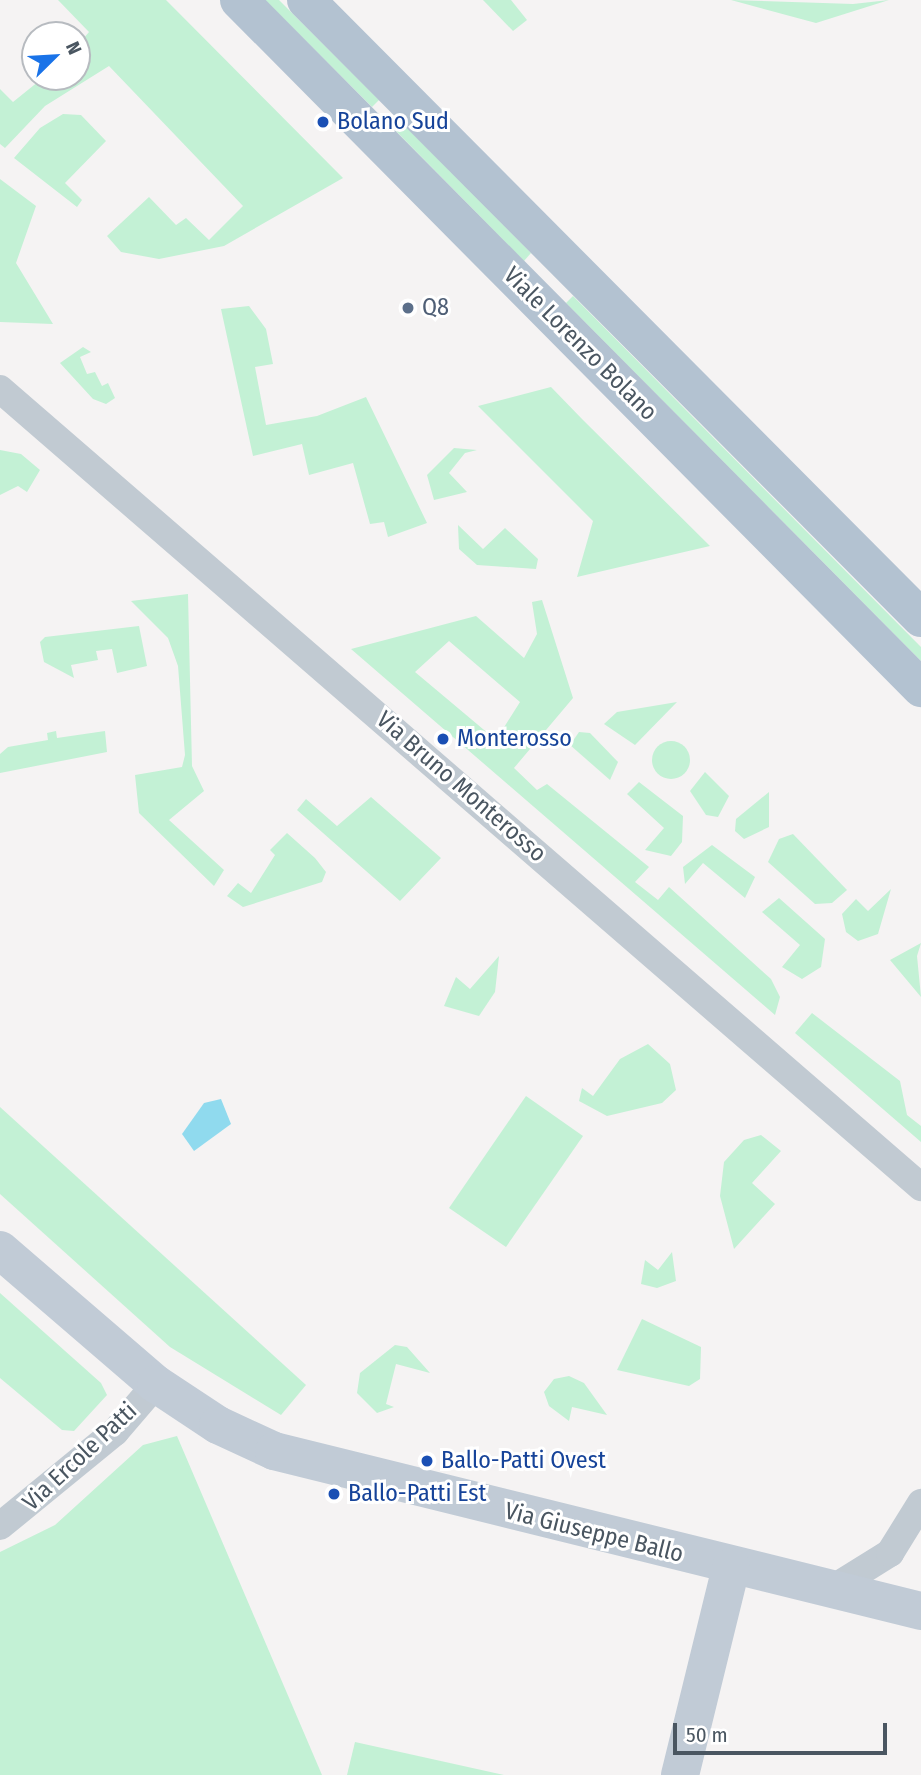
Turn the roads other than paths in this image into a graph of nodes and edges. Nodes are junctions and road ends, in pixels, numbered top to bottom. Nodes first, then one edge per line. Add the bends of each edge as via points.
1 (239, 0) edge
2 (306, 0) edge
3 (6, 402) edge
4 (921, 618) edge
5 (921, 688) edge
6 (921, 1187) edge
7 (0, 1250) edge
8 (156, 1384) junction
9 (921, 1503) edge
10 (0, 1526) edge
11 (730, 1567) junction
12 (829, 1591) junction
13 (921, 1611) edge
14 (680, 1775) edge

1 - 5 main road, Viale Lorenzo Bolano
2 - 4 main road, Viale Lorenzo Bolano
3 - 6 street, Via Bruno Monterosso
7 - 8 main road, Via Giuseppe Ballo
8 - 10 street, Via Ercole Patti via 115,1432
8 - 11 main road, Via Giuseppe Ballo via 218,1425 274,1451
9 - 12 street via 890,1553
11 - 12 main road, Via Giuseppe Ballo
11 - 14 main road
12 - 13 main road, Via Giuseppe Ballo

